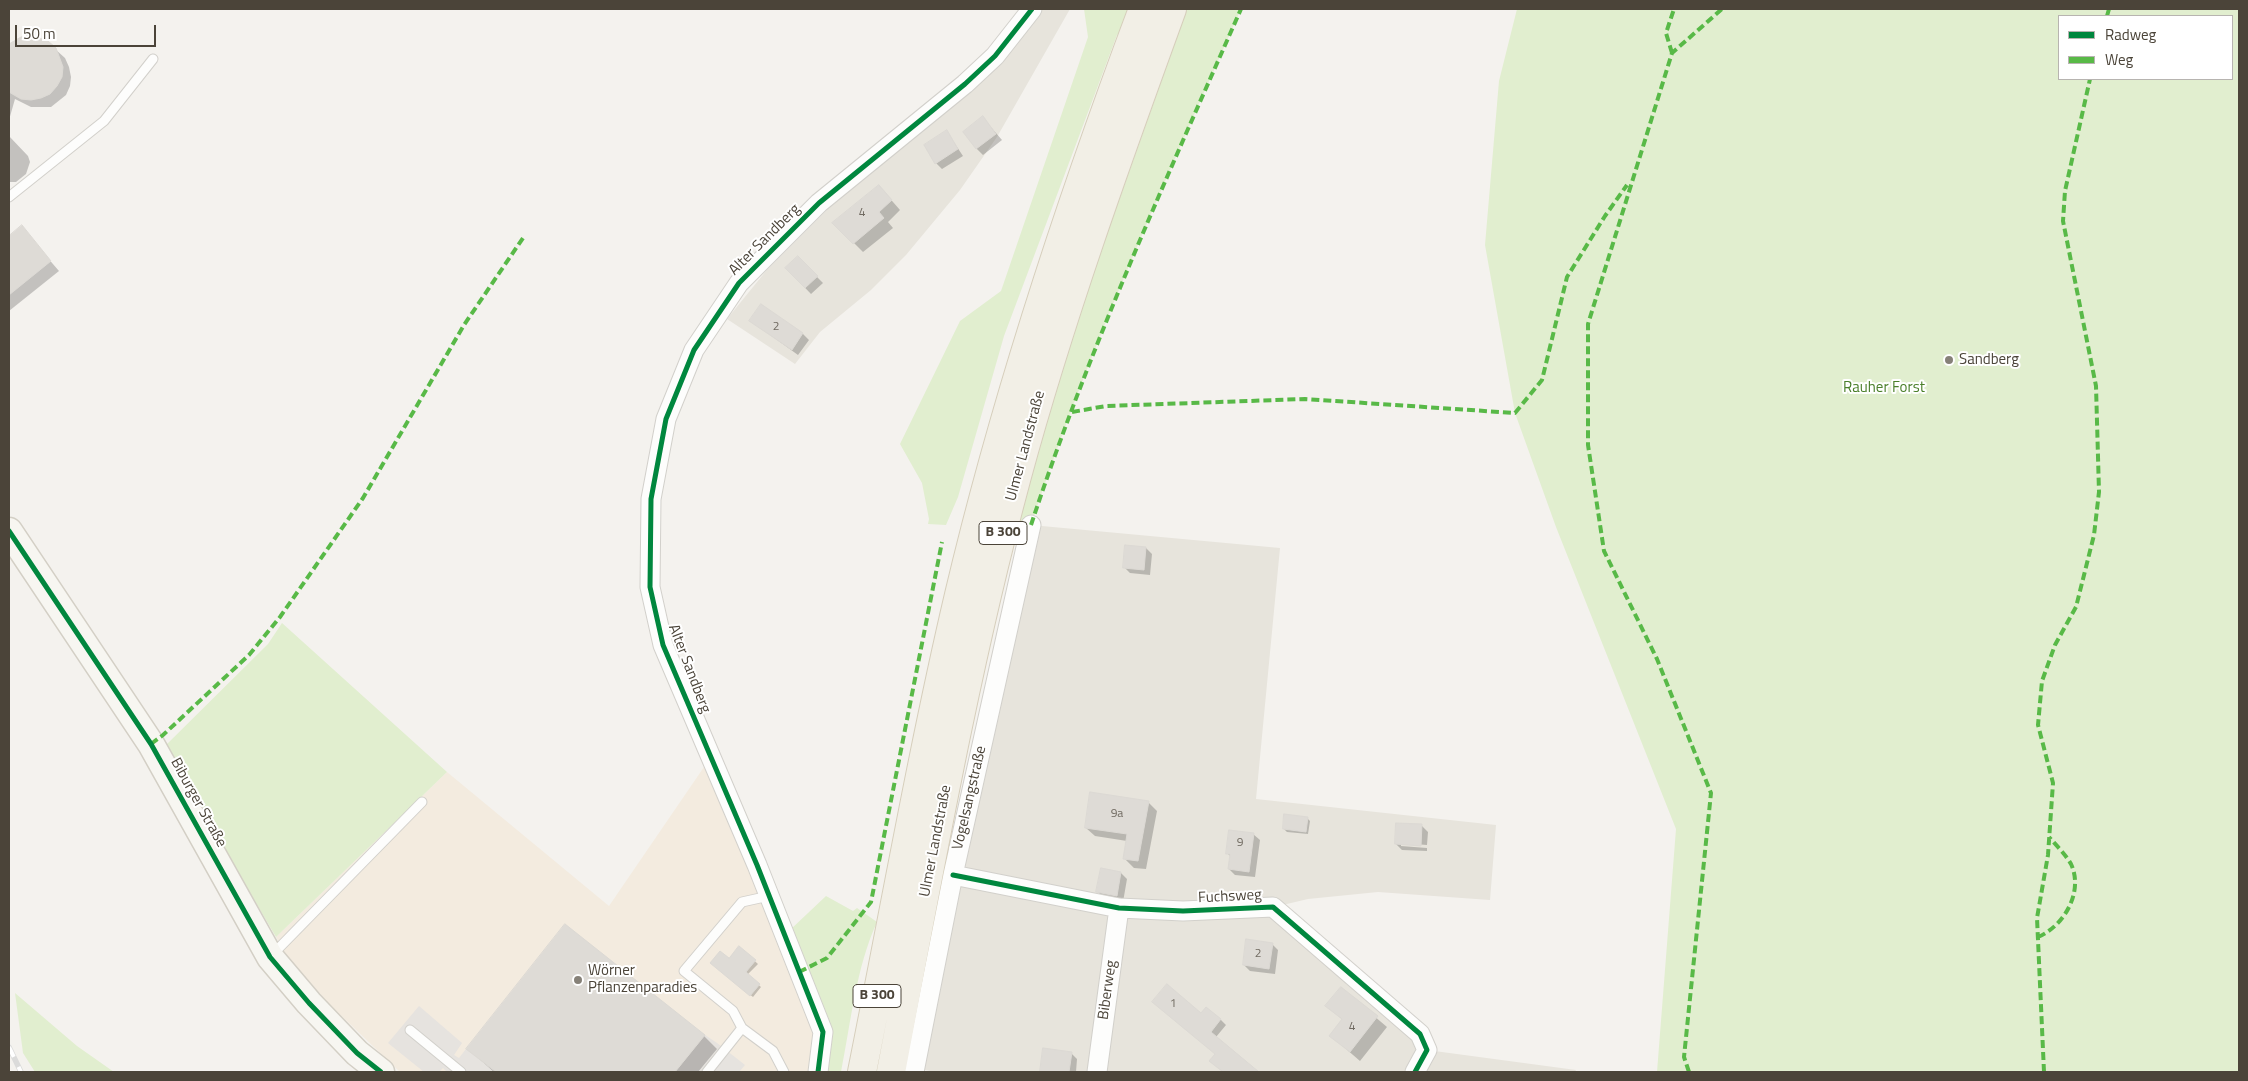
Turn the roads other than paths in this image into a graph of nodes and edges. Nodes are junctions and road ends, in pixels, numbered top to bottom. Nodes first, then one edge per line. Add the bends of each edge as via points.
1 (1032, 9) edge
2 (1143, 9) edge
3 (1172, 9) edge
4 (154, 59) dead end
5 (9, 197) edge
6 (1031, 525) dead end
7 (9, 531) edge
8 (422, 802) dead end
9 (953, 875) junction
10 (769, 896) junction
11 (1119, 908) junction
12 (270, 957) junction
13 (742, 1028) junction
14 (410, 1030) dead end
15 (381, 1072) edge
16 (461, 1072) edge
17 (707, 1072) edge
18 (784, 1072) edge
19 (818, 1072) edge
20 (862, 1072) edge
21 (891, 1072) edge
22 (914, 1072) edge
23 (1097, 1072) edge
24 (1415, 1072) edge

1 - 10 street, Alter Sandberg via 995,56 819,203 739,283 694,350 666,419 651,499 650,586 663,645
2 - 20 main road, Ulmer Landstraße / B 300 via 1045,290 990,472 940,679
3 - 21 main road, Ulmer Landstraße / B 300 via 1070,298 1016,478 964,701
4 - 5 lane via 104,121
6 - 9 street, Vogelsangstraße
7 - 12 street, Biburger Straße via 151,744
8 - 12 lane
9 - 11 street, Fuchsweg
9 - 22 street, Vogelsangstraße
10 - 13 lane via 742,902 684,972 733,1011
10 - 19 street, Alter Sandberg via 823,1032
11 - 23 street, Biberweg
11 - 24 street, Fuchsweg via 1183,912 1273,907 1420,1034 1427,1050
12 - 15 street, Biburger Straße via 309,1004
13 - 17 lane
13 - 18 lane via 772,1051
14 - 16 lane

